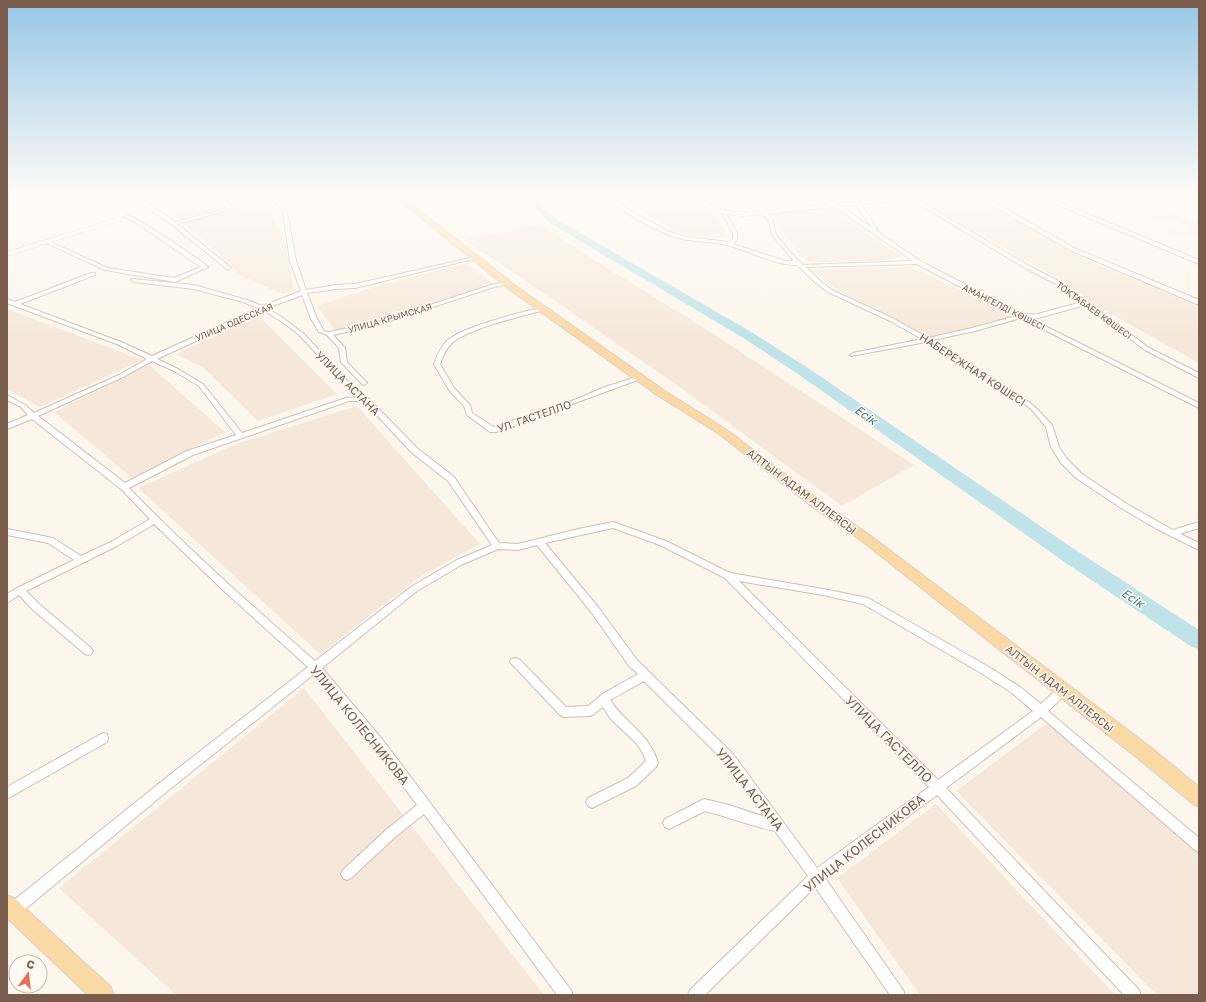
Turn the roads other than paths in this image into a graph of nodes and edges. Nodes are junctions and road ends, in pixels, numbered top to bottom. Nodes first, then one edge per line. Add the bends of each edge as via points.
1 (44, 243) edge
2 (48, 243) edge
3 (170, 243) edge
4 (197, 243) edge
5 (290, 243) edge
6 (456, 243) edge
7 (721, 243) edge
8 (780, 243) edge
9 (891, 243) edge
10 (985, 243) edge
11 (1061, 243) edge
12 (1152, 243) edge
13 (730, 244) joint
14 (7, 254) edge
15 (475, 258) junction
16 (918, 262) junction
17 (1199, 262) edge
18 (801, 265) junction
19 (228, 268) dead end
20 (93, 274) dead end
21 (134, 280) dead end
22 (506, 283) junction
23 (304, 292) junction
24 (7, 301) edge
25 (1086, 303) junction
26 (1199, 303) edge
27 (15, 304) junction
28 (263, 308) junction
29 (542, 309) junction
30 (1021, 316) junction
31 (329, 334) junction
32 (928, 340) junction
33 (853, 355) dead end
34 (153, 358) junction
35 (1199, 376) edge
36 (640, 378) junction
37 (364, 383) dead end
38 (7, 397) edge
39 (366, 399) junction
40 (1199, 406) edge
41 (32, 415) junction
42 (7, 427) edge
43 (240, 435) junction
44 (124, 487) junction
45 (155, 520) junction
46 (1199, 525) edge
47 (7, 532) edge
48 (1172, 533) junction
49 (539, 542) junction
50 (497, 546) junction
51 (1199, 547) edge
52 (80, 560) junction
53 (728, 576) junction
54 (20, 590) junction
55 (7, 599) edge
56 (88, 651) dead end
57 (515, 662) dead end
58 (315, 667) junction
59 (646, 675) junction
60 (1063, 690) junction
61 (604, 700) junction
62 (1041, 711) junction
63 (103, 738) dead end
64 (937, 787) junction
65 (7, 794) edge
66 (1199, 798) edge
67 (592, 802) dead end
68 (425, 806) junction
69 (669, 823) dead end
70 (778, 826) junction
71 (1199, 846) edge
72 (347, 874) dead end
73 (816, 877) junction
74 (10, 908) edge
75 (103, 995) edge
76 (566, 995) edge
77 (695, 995) edge
78 (898, 995) edge
79 (1134, 995) edge

1 - 14 main road
2 - 3 street via 107,269 175,280 205,266
4 - 19 street
5 - 23 street via 293,261
6 - 15 main road, АЛТЫН АДАМ АЛЛЕЯСЫ
7 - 13 street
8 - 18 street, НАБЕРЕЖНАЯ КӨШЕСІ
9 - 16 street, АМАНГЕЛДІ КӨШЕСІ
10 - 25 street, ТОҚТАБАЕВ КӨШЕСІ via 1062,285
11 - 26 street
12 - 17 street
13 - 18 street via 784,264
15 - 22 main road, АЛТЫН АДАМ АЛЛЕЯСЫ
15 - 23 street, УЛИЦА ОДЕССКАЯ via 355,286
16 - 18 street
16 - 30 street, АМАНГЕЛДІ КӨШЕСІ
18 - 32 street, НАБЕРЕЖНАЯ КӨШЕСІ via 830,291
20 - 27 street
21 - 28 street, УЛИЦА АСТАНА via 194,286
22 - 29 main road, АЛТЫН АДАМ АЛЛЕЯСЫ
22 - 31 street, УЛИЦА КРЫМСКАЯ via 379,323
23 - 28 street, УЛИЦА ОДЕССКАЯ
23 - 31 street via 314,319 322,332
24 - 27 street
25 - 30 street via 1038,316
25 - 35 street, ТОҚТАБАЕВ КӨШЕСІ via 1147,349
27 - 34 street
28 - 34 street, УЛИЦА ОДЕССКАЯ
28 - 39 street, УЛИЦА АСТАНА via 302,335 350,387
29 - 36 main road, АЛТЫН АДАМ АЛЛЕЯСЫ
29 - 36 street, УЛ. ГАСТЕЛЛО via 466,333 450,341 443,349 437,364 451,389 467,405 469,414 493,430
30 - 32 street
30 - 40 street, АМАНГЕЛДІ КӨШЕСІ
31 - 37 street via 342,348 344,362
32 - 33 street
32 - 48 street, НАБЕРЕЖНАЯ КӨШЕСІ via 1034,409 1049,427 1055,447 1064,461 1079,476 1124,506
34 - 41 street, УЛИЦА ОДЕССКАЯ via 114,379
34 - 43 street via 201,385
36 - 60 main road, АЛТЫН АДАМ АЛЛЕЯСЫ via 724,432
38 - 41 street, УЛИЦА КОЛЕСНИКОВА via 23,406
39 - 43 street via 348,399
39 - 50 street, УЛИЦА АСТАНА via 414,450 451,479
41 - 42 street, УЛИЦА ОДЕССКАЯ
41 - 44 street, УЛИЦА КОЛЕСНИКОВА
43 - 44 street via 190,453
44 - 45 street, УЛИЦА КОЛЕСНИКОВА
45 - 52 street
45 - 58 street, УЛИЦА КОЛЕСНИКОВА via 227,589
46 - 48 street
47 - 52 street via 50,540
48 - 51 street, НАБЕРЕЖНАЯ КӨШЕСІ
49 - 50 street via 518,547
49 - 53 street, УЛИЦА ГАСТЕЛЛО via 612,525 663,543
49 - 59 street, УЛИЦА АСТАНА via 595,610 633,663
50 - 58 street via 458,563 414,589
52 - 54 street
53 - 62 street via 865,601 986,670
53 - 64 street, УЛИЦА ГАСТЕЛЛО
54 - 55 street
54 - 56 street
57 - 61 street via 564,712 590,711
58 - 68 street, УЛИЦА КОЛЕСНИКОВА via 378,743
58 - 74 street
59 - 61 street
59 - 70 street, УЛИЦА АСТАНА via 728,758
60 - 62 street, УЛИЦА КОЛЕСНИКОВА
60 - 66 main road, АЛТЫН АДАМ АЛЛЕЯСЫ via 1147,754
61 - 67 street via 633,732 650,755 652,763 632,782
62 - 64 street, УЛИЦА КОЛЕСНИКОВА
62 - 71 street
63 - 65 street
64 - 73 street, УЛИЦА КОЛЕСНИКОВА
64 - 79 street, УЛИЦА ГАСТЕЛЛО
68 - 72 street
68 - 76 street, УЛИЦА КОЛЕСНИКОВА
69 - 70 street via 704,805
70 - 73 street, УЛИЦА АСТАНА
73 - 77 street, УЛИЦА КОЛЕСНИКОВА
73 - 78 street, УЛИЦА АСТАНА
74 - 75 main road

